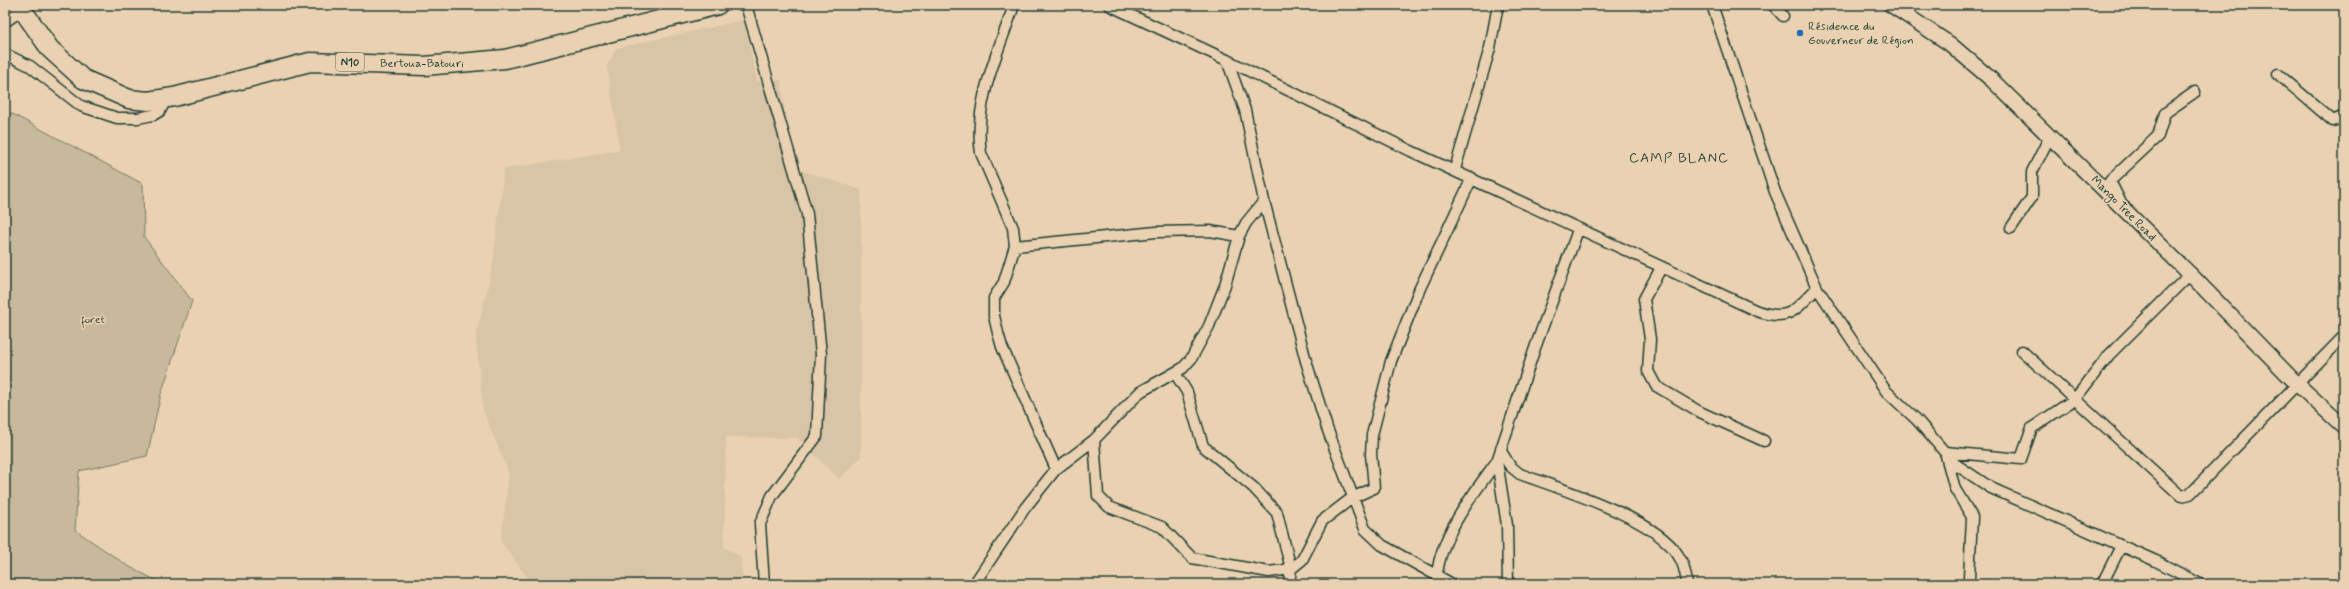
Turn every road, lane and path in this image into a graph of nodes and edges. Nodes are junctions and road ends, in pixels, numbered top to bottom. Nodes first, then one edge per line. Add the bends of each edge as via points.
1 (718, 5) edge
2 (746, 5) edge
3 (1014, 5) edge
4 (1109, 5) edge
5 (1498, 5) edge
6 (1712, 5) edge
7 (1773, 5) edge
8 (1891, 5) edge
9 (20, 7) edge
10 (1784, 16) dead end
11 (5, 22) edge
12 (5, 54) edge
13 (1227, 60) junction
14 (2278, 74) dead end
15 (2195, 92) dead end
16 (167, 98) junction
17 (2344, 116) edge
18 (2050, 136) junction
19 (1455, 169) junction
20 (1472, 178) junction
21 (1264, 201) junction
22 (2121, 205) junction
23 (2011, 228) dead end
24 (1578, 230) junction
25 (1239, 236) junction
26 (1015, 246) junction
27 (1661, 268) junction
28 (2190, 274) junction
29 (1817, 288) junction
30 (2344, 336) edge
31 (2022, 352) dead end
32 (1175, 373) junction
33 (2296, 384) junction
34 (2075, 399) junction
35 (2344, 427) edge
36 (1094, 440) junction
37 (1764, 441) dead end
38 (1945, 452) junction
39 (1499, 456) junction
40 (1056, 469) junction
41 (1352, 498) junction
42 (2121, 546) junction
43 (1291, 569) junction
44 (1437, 575) junction
45 (1968, 578) dead end
46 (764, 584) edge
47 (974, 584) edge
48 (1289, 584) edge
49 (1452, 584) edge
50 (1508, 584) edge
51 (1687, 584) edge
52 (2102, 584) edge
53 (2200, 584) edge

1 - 16 highway, Bertoua-Batouri / N10 via 505,59 424,66 310,62
2 - 46 street via 807,214 821,354 817,436 772,496 760,524
3 - 26 street via 986,90 979,140 981,152 1013,228
4 - 13 street
5 - 19 street via 1490,48
6 - 29 street via 1775,192
7 - 10 street
8 - 18 main road, Mango Tree Road via 1950,44
9 - 11 street
9 - 16 highway, Bertoua-Batouri / N10 via 50,49 83,79 134,100
12 - 16 street via 30,66 81,106 117,118 153,115 160,111
13 - 19 street via 1411,151
13 - 21 street via 1245,110
14 - 17 street via 2333,121
15 - 22 street via 2165,114 2158,136 2110,181
18 - 22 main road, Mango Tree Road
18 - 23 street via 2032,172 2032,197
19 - 20 street
20 - 24 street
20 - 41 street via 1420,288 1391,361 1372,435 1374,488
21 - 25 street via 1250,217
21 - 41 street via 1306,361
22 - 28 main road, Mango Tree Road
24 - 27 street
24 - 39 street
25 - 26 street via 1210,231 1156,232
25 - 32 street via 1226,285 1209,326 1191,359
26 - 40 street via 1004,282 994,298 994,316 1002,347
27 - 29 street via 1757,311 1779,316 1787,315
27 - 37 street via 1644,299 1650,339 1648,371 1651,380 1656,386 1700,412
28 - 33 main road, Mango Tree Road
28 - 34 street via 2109,355
29 - 38 street via 1886,391
30 - 33 street
31 - 34 street
32 - 36 street via 1140,392
32 - 43 street via 1187,392 1203,446 1254,488 1277,513
33 - 34 street via 2194,490 2185,496 2180,496 2155,474
33 - 35 main road, Mango Tree Road
34 - 38 street via 2032,428 2021,459
36 - 40 street
36 - 43 street via 1098,496 1109,507 1162,527 1192,558 1268,572
38 - 42 street via 1955,464 1991,488
38 - 45 street via 1955,489 1972,517
39 - 44 street via 1450,534 1439,560
39 - 50 street via 1508,531
39 - 51 street via 1520,474 1620,514 1656,534 1678,555 1685,568
40 - 47 street via 1025,508
41 - 43 street via 1322,521 1302,560
41 - 44 street via 1365,529 1376,540
42 - 52 street
42 - 53 street
43 - 48 street
44 - 49 street

